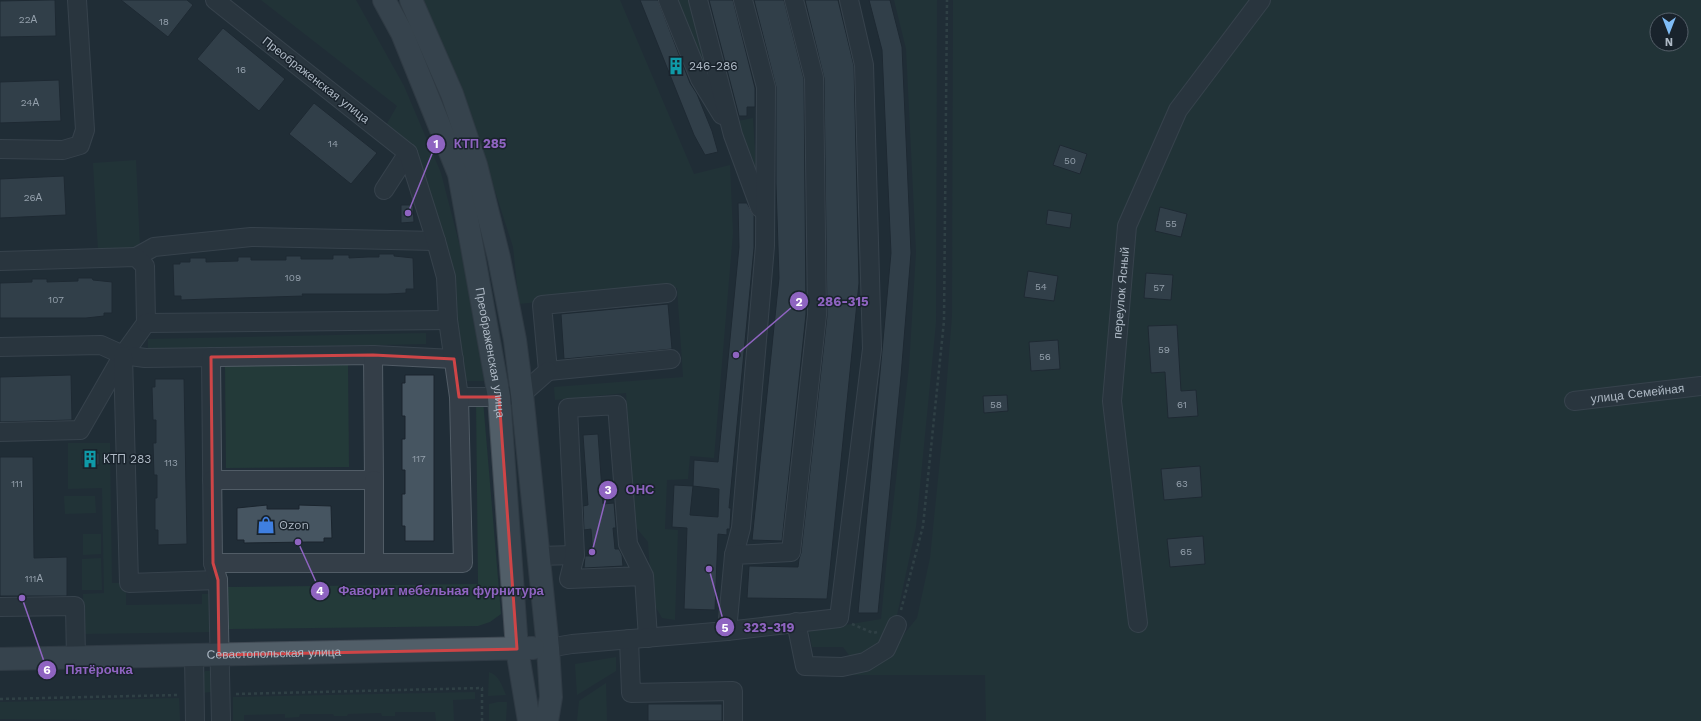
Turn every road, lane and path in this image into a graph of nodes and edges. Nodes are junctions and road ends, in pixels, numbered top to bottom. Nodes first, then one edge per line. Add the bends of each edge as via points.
1 (77, 0) edge
2 (216, 0) edge
3 (384, 0) edge
4 (411, 0) edge
5 (668, 0) edge
6 (698, 0) edge
7 (743, 0) edge
8 (794, 0) edge
9 (849, 0) edge
10 (947, 0) edge
11 (1261, 0) edge
12 (733, 135) junction
13 (0, 149) edge
14 (408, 153) junction
15 (384, 190) dead end
16 (764, 218) junction
17 (436, 241) junction
18 (136, 256) junction
19 (0, 261) edge
20 (667, 293) dead end
21 (448, 320) junction
22 (146, 323) junction
23 (0, 347) edge
24 (122, 355) junction
25 (373, 355) junction
26 (211, 357) junction
27 (454, 359) junction
28 (671, 359) dead end
29 (548, 371) junction
30 (1701, 386) edge
31 (522, 394) junction
32 (459, 397) junction
33 (499, 397) junction
34 (1574, 401) dead end
35 (0, 432) edge
36 (212, 480) junction
37 (374, 480) junction
38 (575, 555) junction
39 (734, 555) junction
40 (538, 556) junction
41 (374, 564) junction
42 (216, 572) junction
43 (644, 576) junction
44 (0, 607) edge
45 (839, 618) junction
46 (796, 622) junction
47 (1138, 623) dead end
48 (897, 625) junction
49 (727, 632) junction
50 (648, 638) junction
51 (629, 639) junction
52 (548, 648) junction
53 (518, 649) junction
54 (194, 655) junction
55 (220, 655) junction
56 (76, 658) junction
57 (0, 659) edge
58 (220, 694) junction
59 (194, 695) junction
60 (0, 699) edge
61 (194, 721) edge
62 (221, 721) edge
63 (482, 721) edge
64 (529, 721) edge
65 (547, 721) edge
66 (733, 721) edge

1 - 13 street via 85,130 80,145 63,150
2 - 14 street, Преображенская улица
3 - 33 main road, Преображенская улица via 402,33 459,174
4 - 31 main road, Преображенская улица via 452,94 476,165 502,273
5 - 12 street via 700,79
6 - 12 street
7 - 16 street via 766,87
8 - 39 street via 814,78 816,330 791,552
9 - 45 street via 864,65 872,349
10 - 48 path via 944,321 923,526
11 - 47 street, переулок Ясный via 1178,110 1127,226 1112,401
12 - 16 street
14 - 15 street
14 - 17 street
16 - 39 street via 765,246 741,528
17 - 18 street via 251,237 154,246
17 - 21 street via 446,277
18 - 19 street
18 - 22 street via 145,266
20 - 29 street via 542,305
21 - 22 street
21 - 27 street
22 - 24 street
23 - 24 street via 101,344
24 - 26 street via 144,358
24 - 35 street via 80,430
24 - 42 street via 129,583
25 - 26 street
25 - 27 street
25 - 37 street
26 - 36 street
27 - 32 street
28 - 29 street
29 - 31 street
30 - 34 street, улица Семейная
31 - 33 street
31 - 40 main road, Преображенская улица
32 - 33 street
32 - 41 street via 463,564
33 - 53 main road, Преображенская улица
36 - 37 street
36 - 42 street
37 - 41 street
38 - 40 street
38 - 43 street via 569,579
38 - 43 street via 568,408 617,405 628,544
39 - 49 street
40 - 52 main road, Преображенская улица
41 - 42 street
42 - 55 street
43 - 50 street
44 - 56 street via 75,606
45 - 46 street
45 - 48 path via 873,633
46 - 48 street via 805,666 842,667 865,662 886,649
46 - 49 street
49 - 50 street
50 - 51 street
51 - 52 street
51 - 66 street via 631,692 733,691
52 - 53 main road, Севастопольская улица
52 - 65 main road, Преображенская улица via 551,697
53 - 55 main road, Севастопольская улица
53 - 64 main road, Преображенская улица
54 - 55 main road, Севастопольская улица
54 - 56 main road, Севастопольская улица
54 - 59 street
55 - 58 street
56 - 57 main road, Севастопольская улица
58 - 62 street
58 - 63 path via 482,688
59 - 60 path
59 - 61 street

